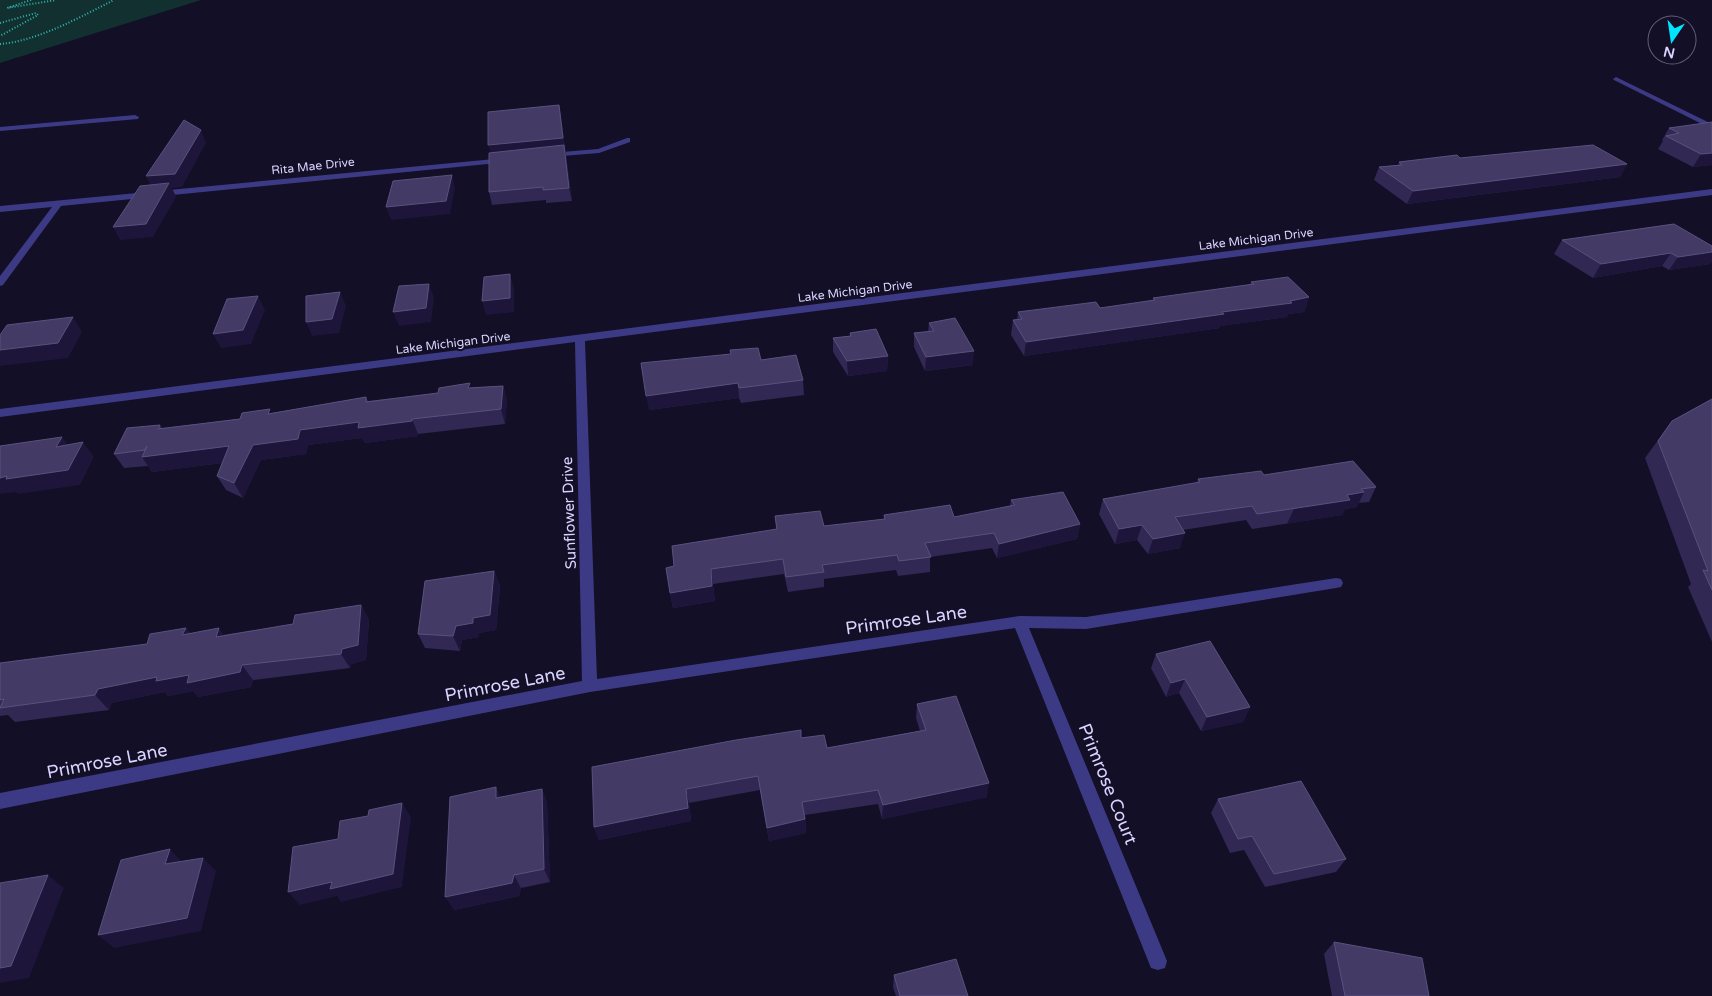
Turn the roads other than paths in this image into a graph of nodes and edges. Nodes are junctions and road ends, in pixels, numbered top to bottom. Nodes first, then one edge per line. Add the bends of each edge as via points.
1 (1616, 79) dead end
2 (135, 117) dead end
3 (1712, 127) edge
4 (0, 129) edge
5 (627, 140) dead end
6 (540, 156) edge
7 (511, 159) edge
8 (1712, 192) edge
9 (59, 203) junction
10 (0, 209) edge
11 (0, 283) edge
12 (580, 340) junction
13 (0, 413) edge
14 (1336, 583) dead end
15 (1020, 622) junction
16 (590, 686) junction
17 (0, 800) edge
18 (1158, 961) dead end

1 - 3 street
2 - 4 street
5 - 6 street via 599,151
7 - 9 street, Rita Mae Drive
8 - 12 street, Lake Michigan Drive
9 - 10 street, Rita Mae Drive
9 - 11 street
12 - 13 street, Lake Michigan Drive
12 - 16 street, Sunflower Drive
14 - 15 street, Primrose Lane via 1086,623
15 - 16 street, Primrose Lane
15 - 18 street, Primrose Court
16 - 17 street, Primrose Lane

